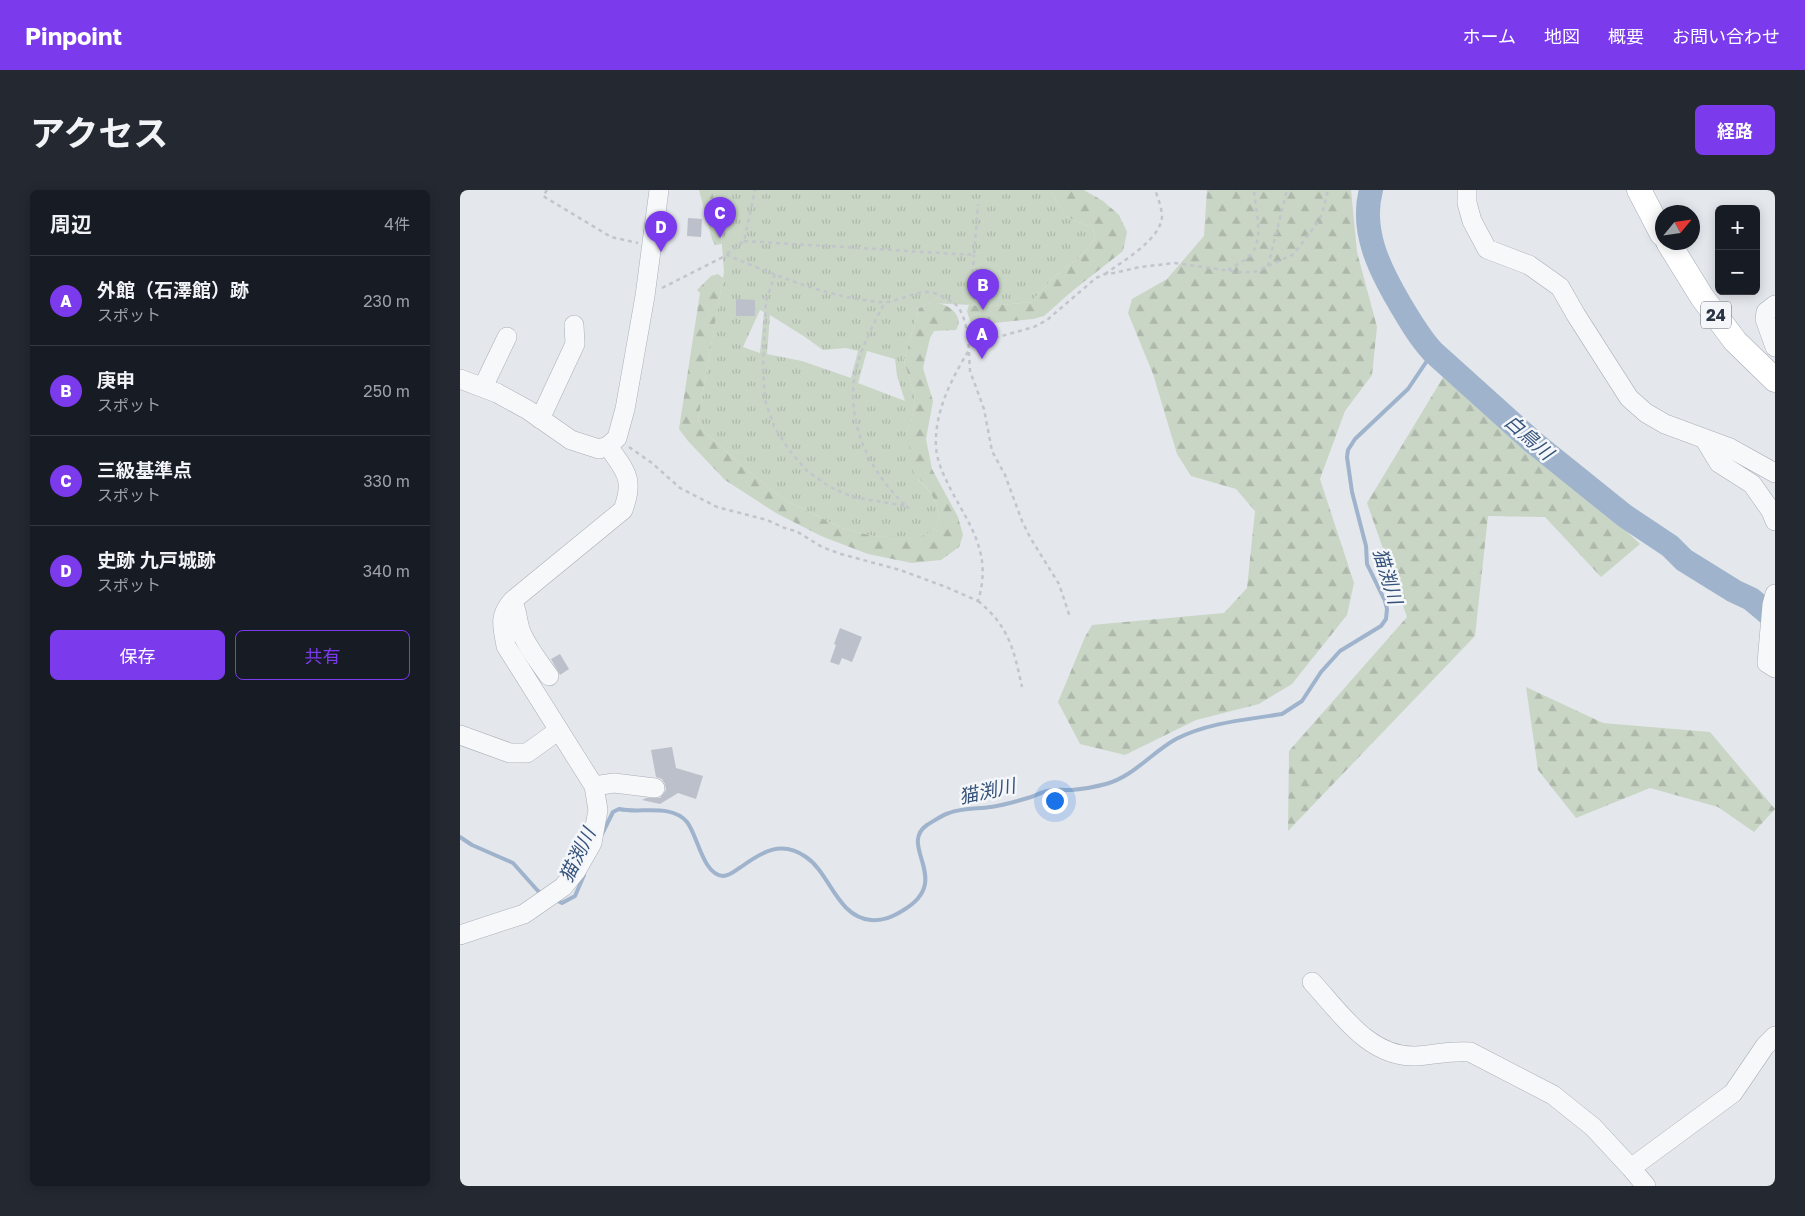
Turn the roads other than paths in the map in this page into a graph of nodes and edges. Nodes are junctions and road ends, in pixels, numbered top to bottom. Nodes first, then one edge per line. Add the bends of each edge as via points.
1 (659, 190) edge
2 (1467, 190) edge
3 (1639, 190) edge
4 (1655, 221) edge
5 (1673, 250) edge
6 (1775, 305) edge
7 (574, 324) dead end
8 (507, 337) dead end
9 (1775, 347) edge
10 (460, 379) edge
11 (1775, 380) edge
12 (483, 387) junction
13 (540, 419) junction
14 (1705, 440) junction
15 (612, 442) junction
16 (1775, 473) edge
17 (1775, 521) edge
18 (1773, 600) edge
19 (512, 601) junction
20 (1771, 664) edge
21 (549, 676) dead end
22 (559, 730) junction
23 (460, 735) edge
24 (594, 786) junction
25 (655, 788) dead end
26 (460, 934) edge
27 (1312, 982) dead end
28 (1775, 1036) edge
29 (1631, 1168) junction
30 (1646, 1186) edge

1 - 15 street via 625,409
2 - 14 street via 1472,221 1487,249 1529,265 1560,287 1629,398 1665,424
3 - 4 main road
5 - 11 main road, 24 via 1735,341
6 - 9 street via 1766,312 1765,319
7 - 13 street via 576,344
8 - 12 street
10 - 12 street
12 - 13 street
13 - 15 street via 571,440 599,449
14 - 16 street via 1730,448
14 - 17 street via 1719,463 1752,484
15 - 19 street via 629,478 629,495 623,510
18 - 20 street
19 - 21 street via 520,630
19 - 22 street via 502,621 506,646
22 - 23 street via 527,753 510,753
22 - 24 street
24 - 25 street via 614,783
24 - 26 street via 598,810 592,843 576,872 563,887 524,914
27 - 29 street via 1365,1039 1379,1048 1402,1056 1455,1050 1470,1052 1553,1095 1593,1127
28 - 29 street via 1733,1093
29 - 30 street

